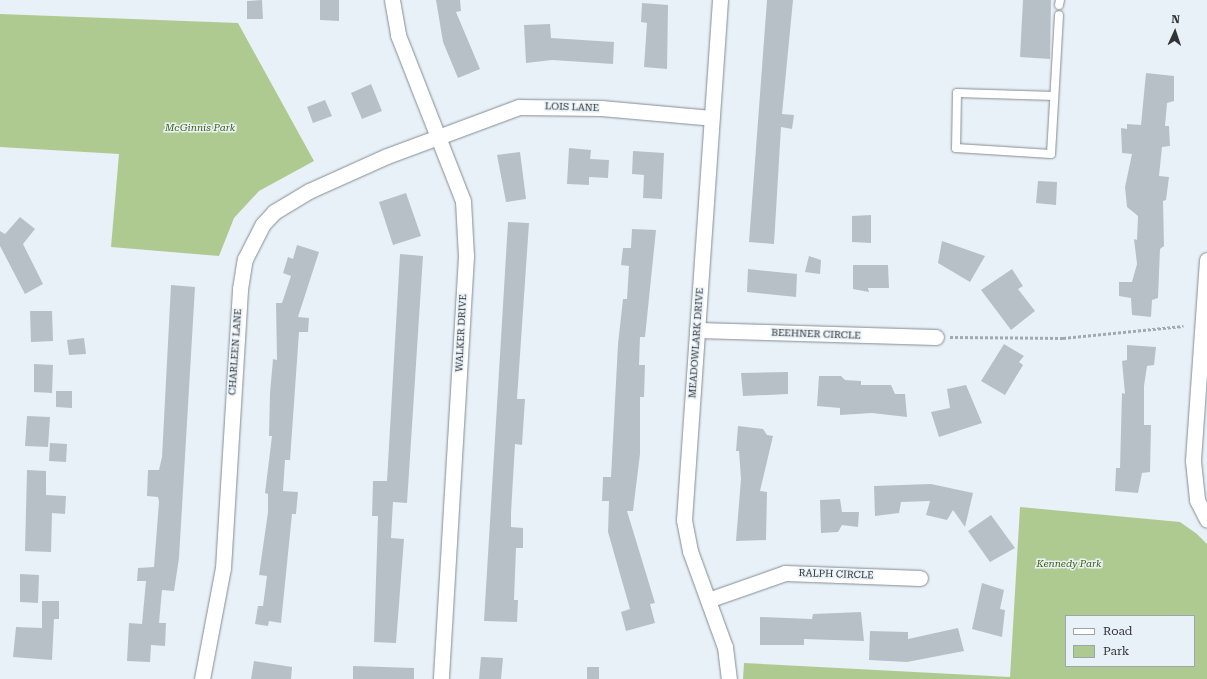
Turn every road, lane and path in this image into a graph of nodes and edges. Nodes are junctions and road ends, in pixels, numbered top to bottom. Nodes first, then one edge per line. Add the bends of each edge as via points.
1 (392, 0) edge
2 (720, 0) edge
3 (1059, 15) dead end
4 (1054, 96) junction
5 (712, 118) junction
6 (437, 138) junction
7 (1207, 260) edge
8 (1183, 326) dead end
9 (697, 330) junction
10 (936, 337) joint
11 (1204, 347) edge
12 (1207, 520) edge
13 (920, 578) dead end
14 (708, 600) junction
15 (202, 679) edge
16 (440, 679) edge
17 (729, 679) edge

1 - 6 street, WALKER DRIVE via 398,35
2 - 5 street, MEADOWLARK DRIVE
3 - 4 lane
4 - 4 lane via 1051,154 956,148 957,93
5 - 6 street, LOIS LANE via 601,108 519,107
5 - 9 street, MEADOWLARK DRIVE
6 - 15 street, CHARLEEN LANE via 309,191 286,205 263,224 248,252 240,289 221,584
6 - 16 street, WALKER DRIVE via 463,201 466,256
7 - 11 street
8 - 10 path via 1063,338
9 - 10 street, BEEHNER CIRCLE
9 - 14 street, MEADOWLARK DRIVE via 684,520 690,551
11 - 12 street via 1193,461 1197,500
13 - 14 street, RALPH CIRCLE via 785,573
14 - 17 street, MEADOWLARK DRIVE via 726,647

